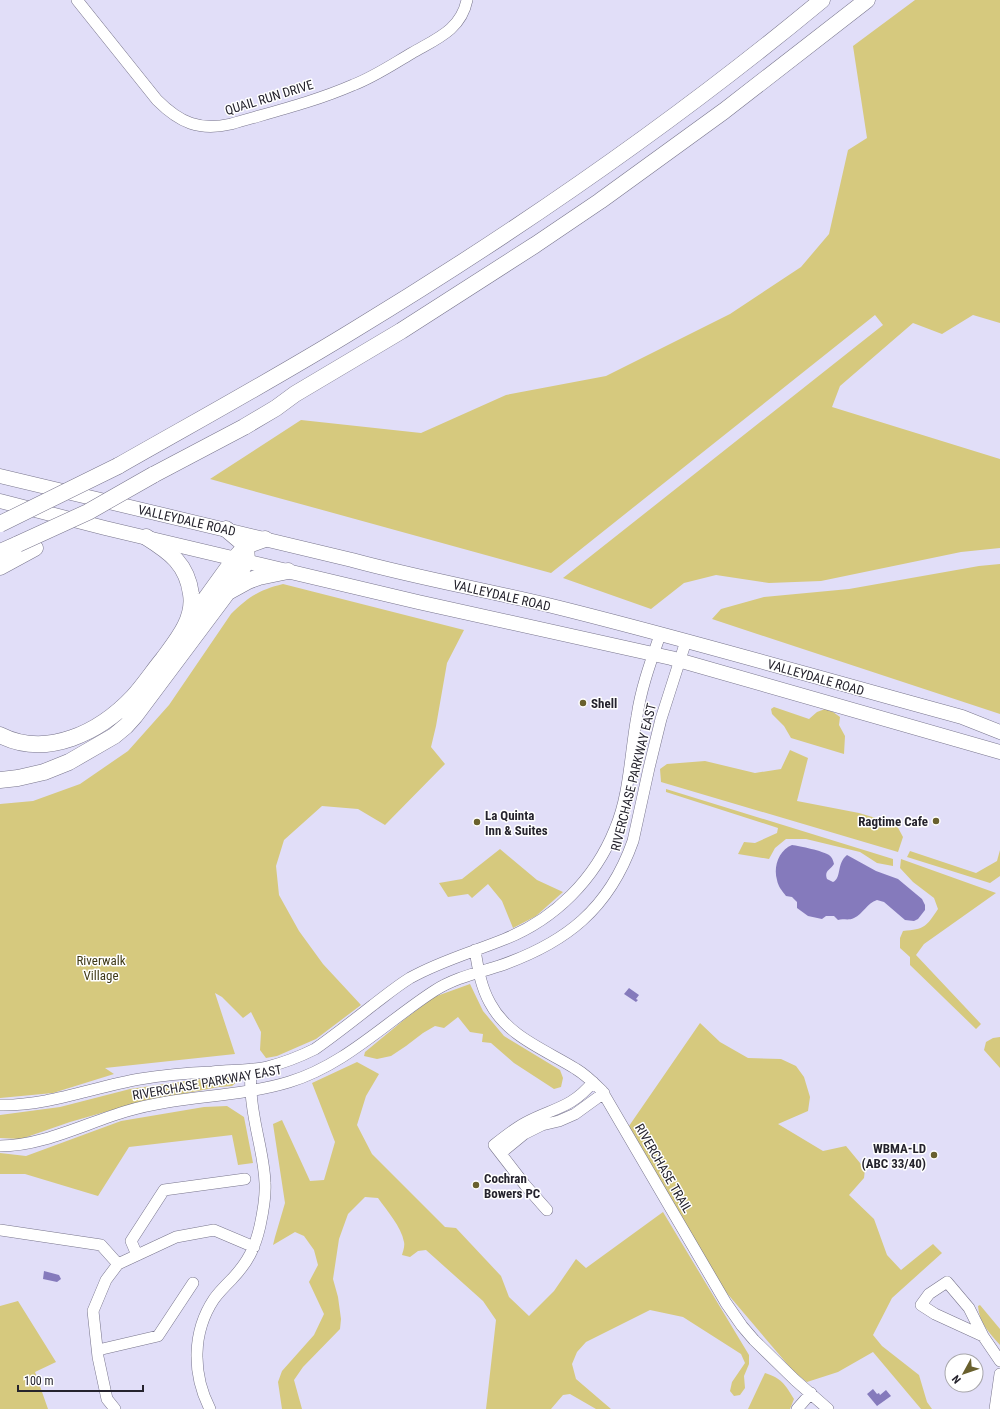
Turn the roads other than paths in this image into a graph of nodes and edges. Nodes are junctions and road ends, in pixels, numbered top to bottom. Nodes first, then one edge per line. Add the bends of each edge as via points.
1 (77, 0) edge
2 (467, 0) edge
3 (822, 0) edge
4 (867, 0) edge
5 (0, 476) edge
6 (0, 501) edge
7 (0, 524) edge
8 (226, 529) junction
9 (146, 537) junction
10 (265, 539) junction
11 (24, 547) junction
12 (0, 552) edge
13 (243, 555) junction
14 (0, 567) edge
15 (288, 571) junction
16 (227, 593) junction
17 (188, 623) junction
18 (660, 635) junction
19 (686, 641) junction
20 (654, 654) junction
21 (680, 661) junction
22 (1000, 732) edge
23 (0, 735) edge
24 (1000, 752) edge
25 (0, 780) edge
26 (475, 950) junction
27 (478, 972) junction
28 (251, 1069) junction
29 (593, 1082) junction
30 (251, 1091) junction
31 (604, 1093) junction
32 (0, 1105) edge
33 (0, 1146) edge
34 (498, 1149) junction
35 (245, 1179) dead end
36 (547, 1210) dead end
37 (0, 1230) edge
38 (254, 1247) junction
39 (137, 1255) junction
40 (118, 1264) junction
41 (193, 1283) dead end
42 (983, 1336) junction
43 (98, 1350) junction
44 (1000, 1361) edge
45 (1000, 1374) edge
46 (811, 1393) junction
47 (115, 1409) edge
48 (210, 1409) edge
49 (797, 1409) edge
50 (828, 1409) edge
51 (995, 1409) edge

1 - 2 street, QUAIL RUN DRIVE via 169,112 191,124 219,126 321,97 365,80 451,29 463,14
3 - 7 highway, bridge via 642,139 555,201 462,262 294,366 118,466
4 - 11 highway, bridge via 724,111 535,245 244,427 153,474
5 - 8 main road, VALLEYDALE ROAD
6 - 9 main road, VALLEYDALE ROAD
8 - 10 main road, VALLEYDALE ROAD
8 - 13 highway
9 - 13 main road, VALLEYDALE ROAD
9 - 17 highway via 167,550 185,573 192,601
10 - 13 highway
10 - 18 main road, VALLEYDALE ROAD via 552,606
11 - 12 highway
11 - 14 highway
13 - 15 main road, VALLEYDALE ROAD
13 - 16 highway
13 - 17 highway
15 - 16 highway via 259,576
15 - 20 main road, VALLEYDALE ROAD
16 - 25 highway via 135,716 114,736 69,762 44,772
17 - 23 highway via 132,698 93,729 66,740 34,745
18 - 19 main road, VALLEYDALE ROAD
18 - 20 street, RIVERCHASE PARKWAY EAST
19 - 21 street, RIVERCHASE PARKWAY EAST
19 - 22 main road, VALLEYDALE ROAD via 962,717
20 - 21 main road, VALLEYDALE ROAD
20 - 26 street, RIVERCHASE PARKWAY EAST via 637,715 622,809 601,858 578,889 554,912 518,934
21 - 24 main road, VALLEYDALE ROAD
21 - 27 street, RIVERCHASE PARKWAY EAST via 661,720 634,841 616,880 589,914 563,936 530,954
26 - 27 street, RIVERCHASE TRAIL
26 - 28 street, RIVERCHASE PARKWAY EAST via 440,963 409,979 326,1041 301,1056
27 - 29 street, RIVERCHASE TRAIL via 489,1002 509,1027
27 - 30 street, RIVERCHASE PARKWAY EAST via 437,989 331,1064 289,1082
28 - 30 street
28 - 32 street, RIVERCHASE PARKWAY EAST via 155,1077 32,1103
29 - 31 street, RIVERCHASE TRAIL
29 - 34 street via 577,1098 525,1123
30 - 33 street, RIVERCHASE PARKWAY EAST via 148,1105 32,1142
30 - 38 street via 265,1184 264,1204
31 - 34 street via 575,1114 542,1125
31 - 46 street, RIVERCHASE TRAIL via 726,1303 754,1340
34 - 36 street
35 - 39 street via 164,1190 131,1241
37 - 40 street via 101,1246
38 - 39 street via 214,1230 176,1236
38 - 48 street via 245,1263 214,1299 198,1336 199,1381
39 - 40 street
40 - 43 street via 106,1280 93,1311
41 - 43 street via 158,1336
42 - 42 street via 935,1314 921,1306 929,1294 947,1282 969,1308
42 - 44 street
43 - 47 street via 107,1400
45 - 51 street
46 - 49 street
46 - 50 street, RIVERCHASE TRAIL

